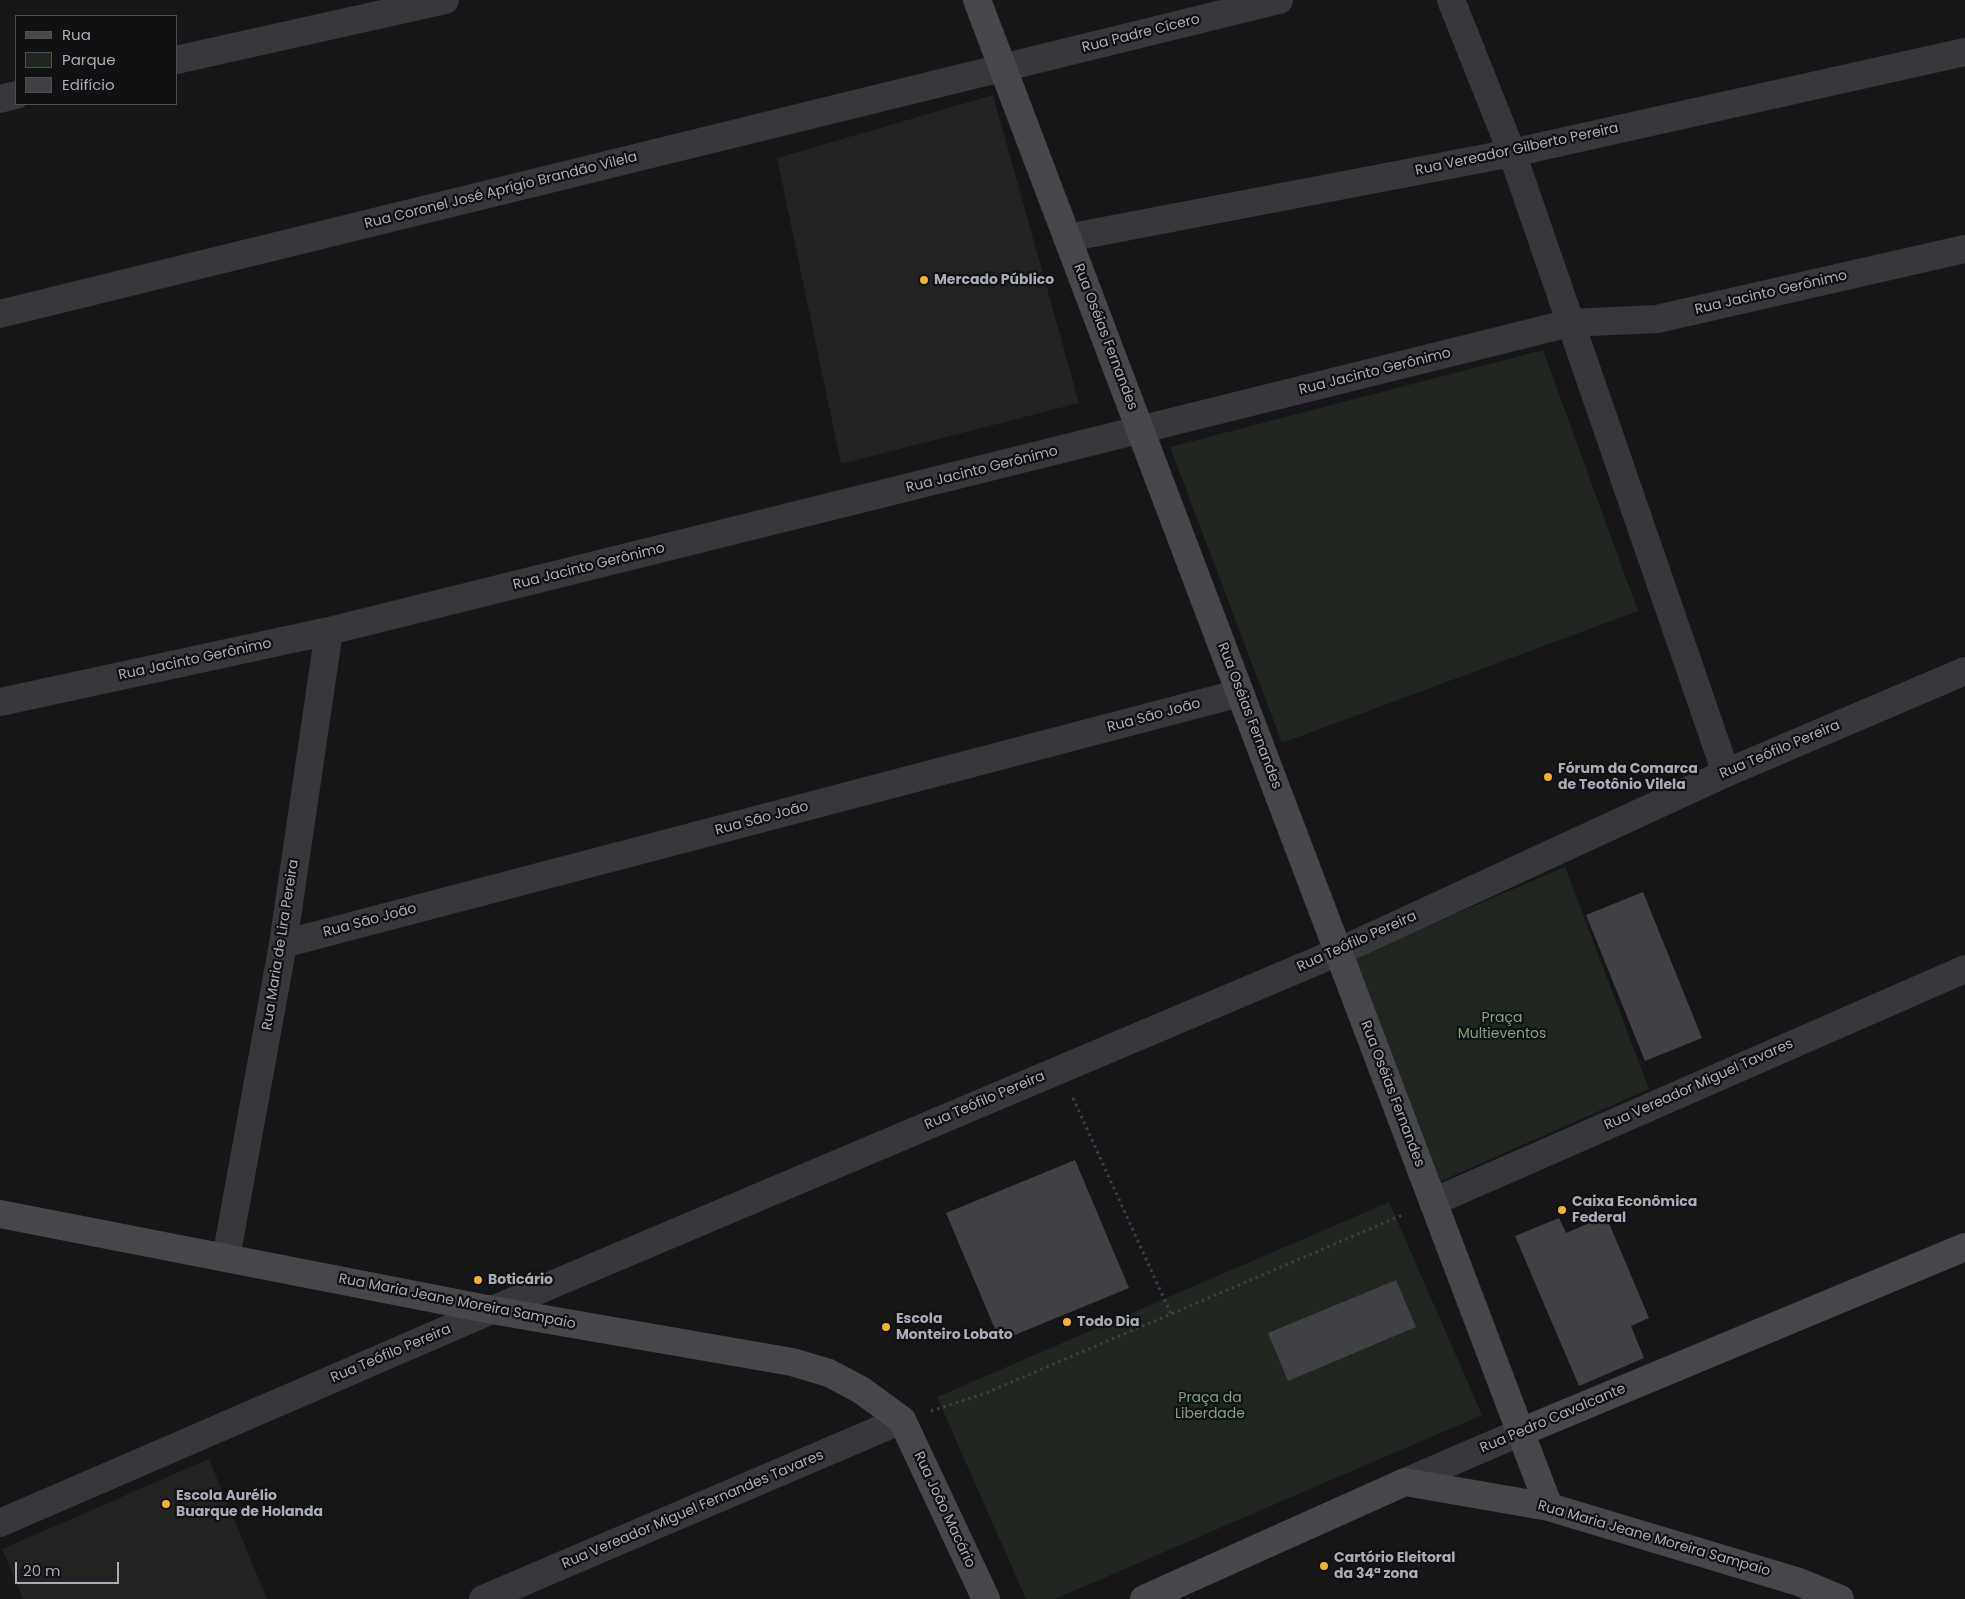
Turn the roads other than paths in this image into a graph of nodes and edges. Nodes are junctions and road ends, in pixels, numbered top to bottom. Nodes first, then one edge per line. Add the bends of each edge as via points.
1 (445, 0) edge
2 (977, 0) edge
3 (1279, 0) edge
4 (1452, 0) edge
5 (1965, 52) edge
6 (178, 60) edge
7 (1002, 67) junction
8 (15, 95) edge
9 (0, 99) edge
10 (1512, 153) junction
11 (1067, 238) junction
12 (1965, 249) edge
13 (0, 314) edge
14 (1570, 323) junction
15 (1140, 430) junction
16 (329, 631) junction
17 (1965, 671) edge
18 (1240, 693) junction
19 (0, 702) edge
20 (1726, 773) junction
21 (283, 944) junction
22 (1338, 952) junction
23 (1965, 969) edge
24 (1433, 1202) junction
25 (0, 1214) edge
26 (1965, 1247) edge
27 (226, 1258) junction
28 (492, 1310) junction
29 (902, 1420) junction
30 (1521, 1432) junction
31 (1405, 1482) junction
32 (1549, 1507) junction
33 (0, 1522) edge
34 (483, 1599) edge
35 (986, 1599) edge
36 (1144, 1599) edge
37 (1840, 1599) edge

1 - 6 street
2 - 7 street, Rua Oséias Fernandes
3 - 7 street, Rua Padre Cícero
4 - 10 street
5 - 10 street, Rua Vereador Gilberto Pereira
7 - 11 street, Rua Oséias Fernandes
7 - 13 street, Rua Coronel José Aprígio Brandão Vilela
8 - 9 street
10 - 11 street, Rua Vereador Gilberto Pereira
10 - 14 street
11 - 15 street, Rua Oséias Fernandes
12 - 14 street, Rua Jacinto Gerônimo via 1657,319
14 - 15 street, Rua Jacinto Gerônimo
14 - 20 street
15 - 16 street, Rua Jacinto Gerônimo
15 - 18 street, Rua Oséias Fernandes
16 - 19 street, Rua Jacinto Gerônimo
16 - 21 street, Rua Maria de Lira Pereira
17 - 20 street, Rua Teófilo Pereira
18 - 21 street, Rua São João
18 - 22 street, Rua Oséias Fernandes
20 - 22 street, Rua Teófilo Pereira
21 - 27 street, Rua Maria de Lira Pereira
22 - 24 street, Rua Oséias Fernandes
22 - 28 street, Rua Teófilo Pereira
23 - 24 street, Rua Vereador Miguel Tavares
24 - 30 street, Rua Oséias Fernandes
25 - 27 street, Rua Maria Jeane Moreira Sampaio
26 - 30 street, Rua Pedro Cavalcante
27 - 28 street, Rua Maria Jeane Moreira Sampaio
28 - 29 street, Rua Maria Jeane Moreira Sampaio via 792,1362 829,1373 861,1390
28 - 33 street, Rua Teófilo Pereira
29 - 34 street, Rua Vereador Miguel Fernandes Tavares
29 - 35 street, Rua João Macário
30 - 31 street, Rua Pedro Cavalcante
30 - 32 street, Rua Oséias Fernandes
31 - 32 street, Rua Maria Jeane Moreira Sampaio
31 - 36 street, Rua Pedro Cavalcante
32 - 37 street, Rua Maria Jeane Moreira Sampaio via 1799,1582

